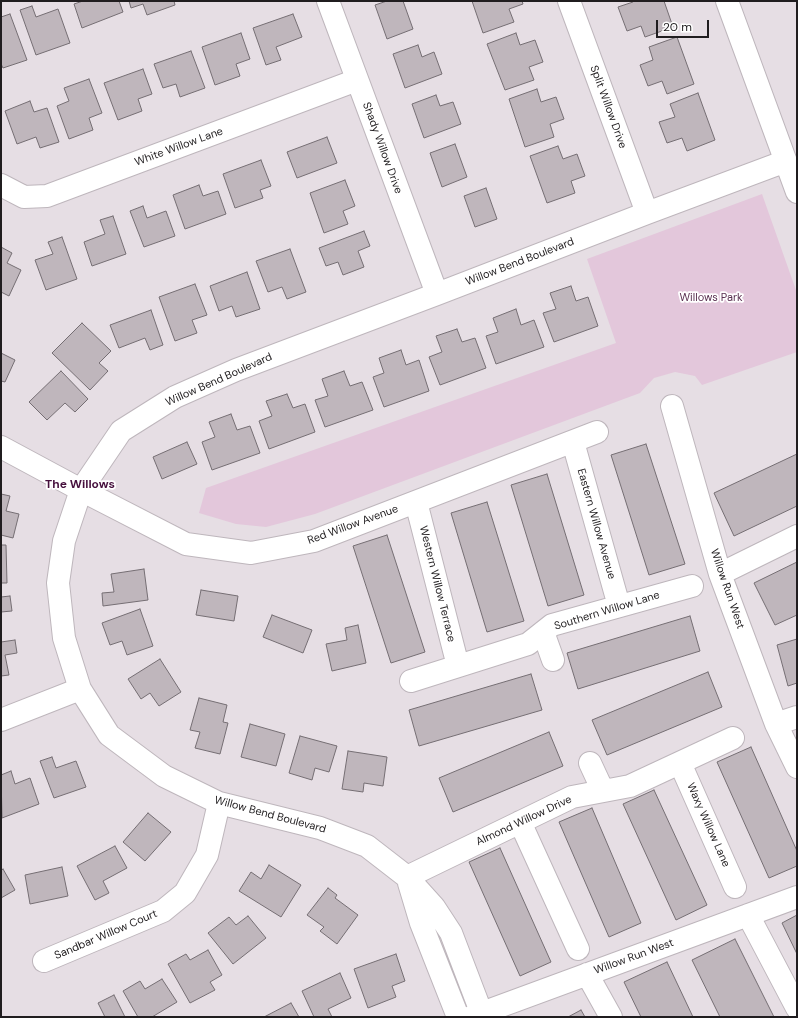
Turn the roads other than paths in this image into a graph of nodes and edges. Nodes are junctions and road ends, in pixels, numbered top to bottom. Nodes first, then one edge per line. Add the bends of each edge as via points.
1 (328, 1) edge
2 (570, 1) edge
3 (727, 1) edge
4 (357, 80) junction
5 (788, 149) edge
6 (1, 185) edge
7 (797, 192) edge
8 (647, 213) junction
9 (437, 294) junction
10 (672, 406) dead end
11 (597, 432) dead end
12 (573, 442) junction
13 (1, 447) edge
14 (81, 490) junction
15 (416, 502) junction
16 (797, 536) edge
17 (720, 574) junction
18 (692, 586) dead end
19 (619, 606) junction
20 (543, 632) junction
21 (553, 660) dead end
22 (458, 666) junction
23 (412, 681) dead end
24 (80, 689) junction
25 (797, 717) edge
26 (1, 720) edge
27 (776, 724) junction
28 (733, 738) dead end
29 (590, 763) dead end
30 (680, 763) junction
31 (797, 767) edge
32 (603, 791) junction
33 (219, 803) junction
34 (520, 822) junction
35 (406, 876) junction
36 (735, 886) dead end
37 (797, 897) edge
38 (748, 915) junction
39 (578, 949) dead end
40 (44, 961) dead end
41 (587, 974) junction
42 (797, 1008) edge
43 (478, 1016) edge
44 (458, 1017) edge
45 (611, 1017) edge

1 - 4 street, Shady Willow Drive
2 - 8 street, Split Willow Drive
3 - 5 street via 768,113
4 - 6 street, White Willow Lane via 47,196 24,197
4 - 9 street, Shady Willow Drive
5 - 7 street
5 - 8 street, Willow Bend Boulevard
8 - 9 street, Willow Bend Boulevard
9 - 14 street, Willow Bend Boulevard via 236,370 175,397 121,430
10 - 17 street, Willow Run West
11 - 12 street, Red Willow Avenue
12 - 15 street, Red Willow Avenue
12 - 19 street, Eastern Willow Avenue
13 - 14 street, Red Willow Avenue
14 - 15 street, Red Willow Avenue via 186,544 251,553 314,541
14 - 24 street, Willow Bend Boulevard via 64,541 58,583 64,638
15 - 22 street, Western Willow Terrace
16 - 17 street
17 - 27 street, Willow Run West
18 - 19 street, Southern Willow Lane
19 - 20 street, Southern Willow Lane via 552,625
20 - 21 street
20 - 22 street, Southern Willow Lane via 528,644
22 - 23 street, Southern Willow Lane
24 - 26 street
24 - 33 street, Willow Bend Boulevard via 108,735 164,776
25 - 27 street
27 - 31 street, Willow Run West
28 - 30 street, Almond Willow Drive
29 - 32 street
30 - 32 street, Almond Willow Drive via 630,786
30 - 36 street, Waxy Willow Lane
32 - 34 street, Almond Willow Drive via 572,797
33 - 35 street, Willow Bend Boulevard via 320,828 367,846
33 - 40 street, Sandbar Willow Court via 207,855 185,893 163,911
34 - 35 street, Almond Willow Drive
34 - 39 street
35 - 43 street, Willow Bend Boulevard via 434,907 451,933
35 - 44 street via 421,923
37 - 38 street, Willow Run West
38 - 41 street, Willow Run West
38 - 42 street
41 - 43 street, Willow Run West
41 - 45 street

